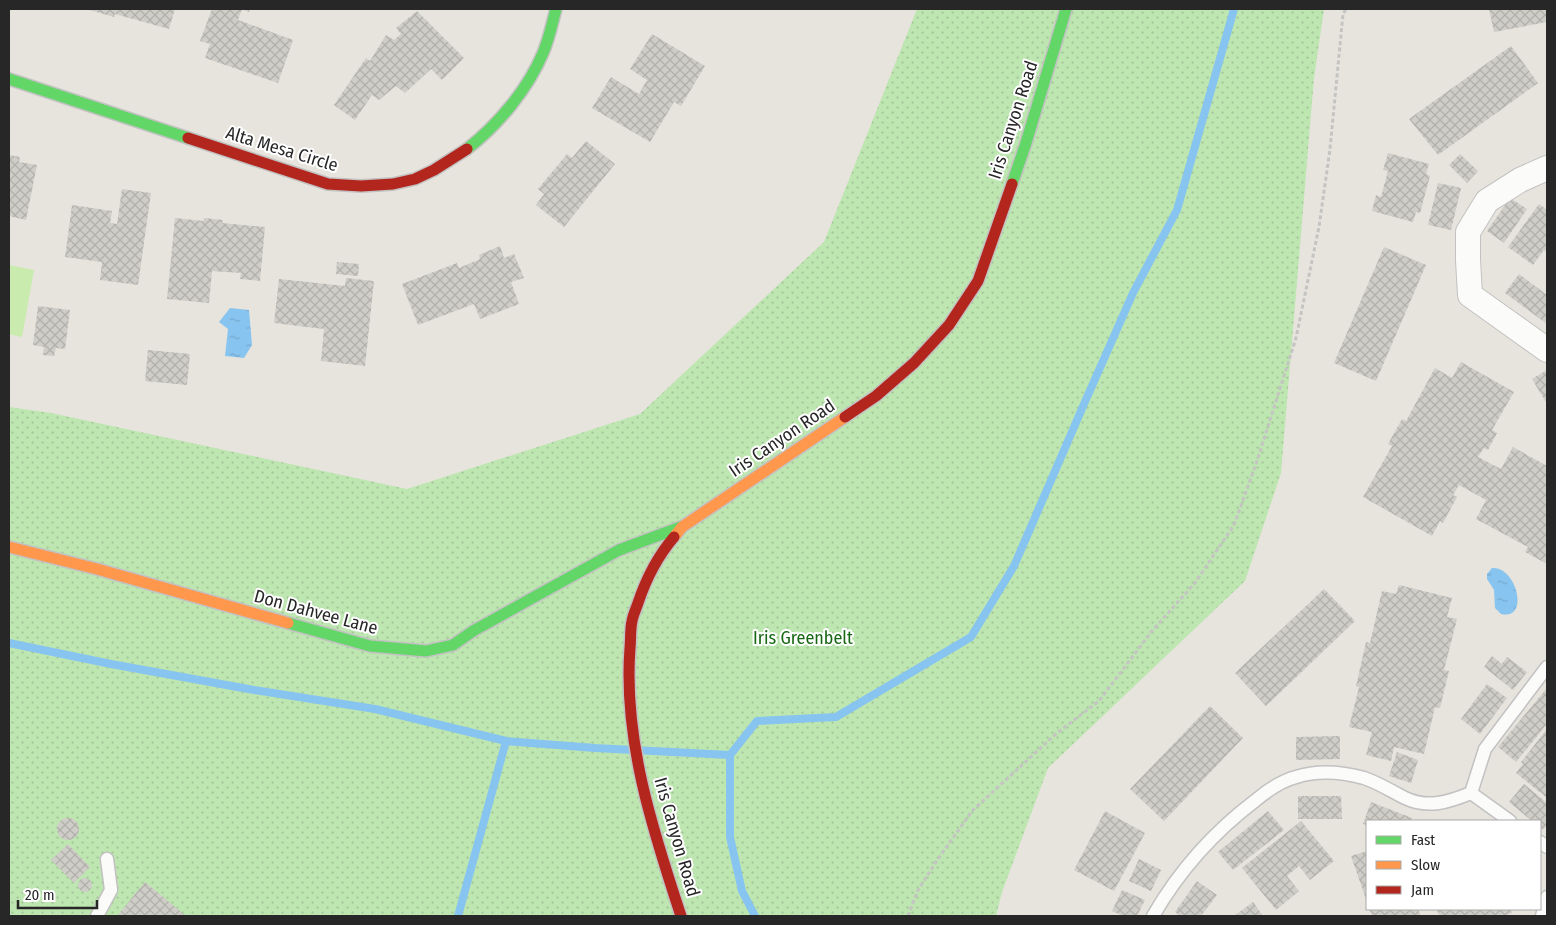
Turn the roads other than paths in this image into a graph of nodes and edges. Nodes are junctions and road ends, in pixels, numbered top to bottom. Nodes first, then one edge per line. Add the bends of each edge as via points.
1 (556, 9) edge
2 (1066, 9) edge
3 (9, 79) edge
4 (1547, 168) edge
5 (1547, 350) edge
6 (682, 527) junction
7 (9, 547) edge
8 (1547, 667) edge
9 (1471, 793) junction
10 (1509, 820) edge
11 (107, 859) dead end
12 (1547, 897) edge
13 (97, 916) edge
14 (681, 916) edge
15 (1153, 916) edge
16 (1542, 916) edge

1 - 3 street, Alta Mesa Circle via 549,36 524,88 476,140 450,162 415,179 383,186 328,184
2 - 6 street, Iris Canyon Road via 1026,142 978,281 949,325 914,364 876,396
4 - 5 street via 1520,180 1486,202 1468,232 1468,260 1470,295
6 - 7 street, Don Dahvee Lane via 619,550 453,645 426,651 370,646 97,568
6 - 14 street, Iris Canyon Road via 662,551 645,582 632,621 628,674 631,725 640,770 660,853
8 - 9 lane via 1485,749
9 - 10 lane
9 - 15 lane via 1451,801 1424,804 1353,775 1323,773 1294,777 1264,793 1218,833 1186,868
11 - 13 lane via 111,890
12 - 16 lane

